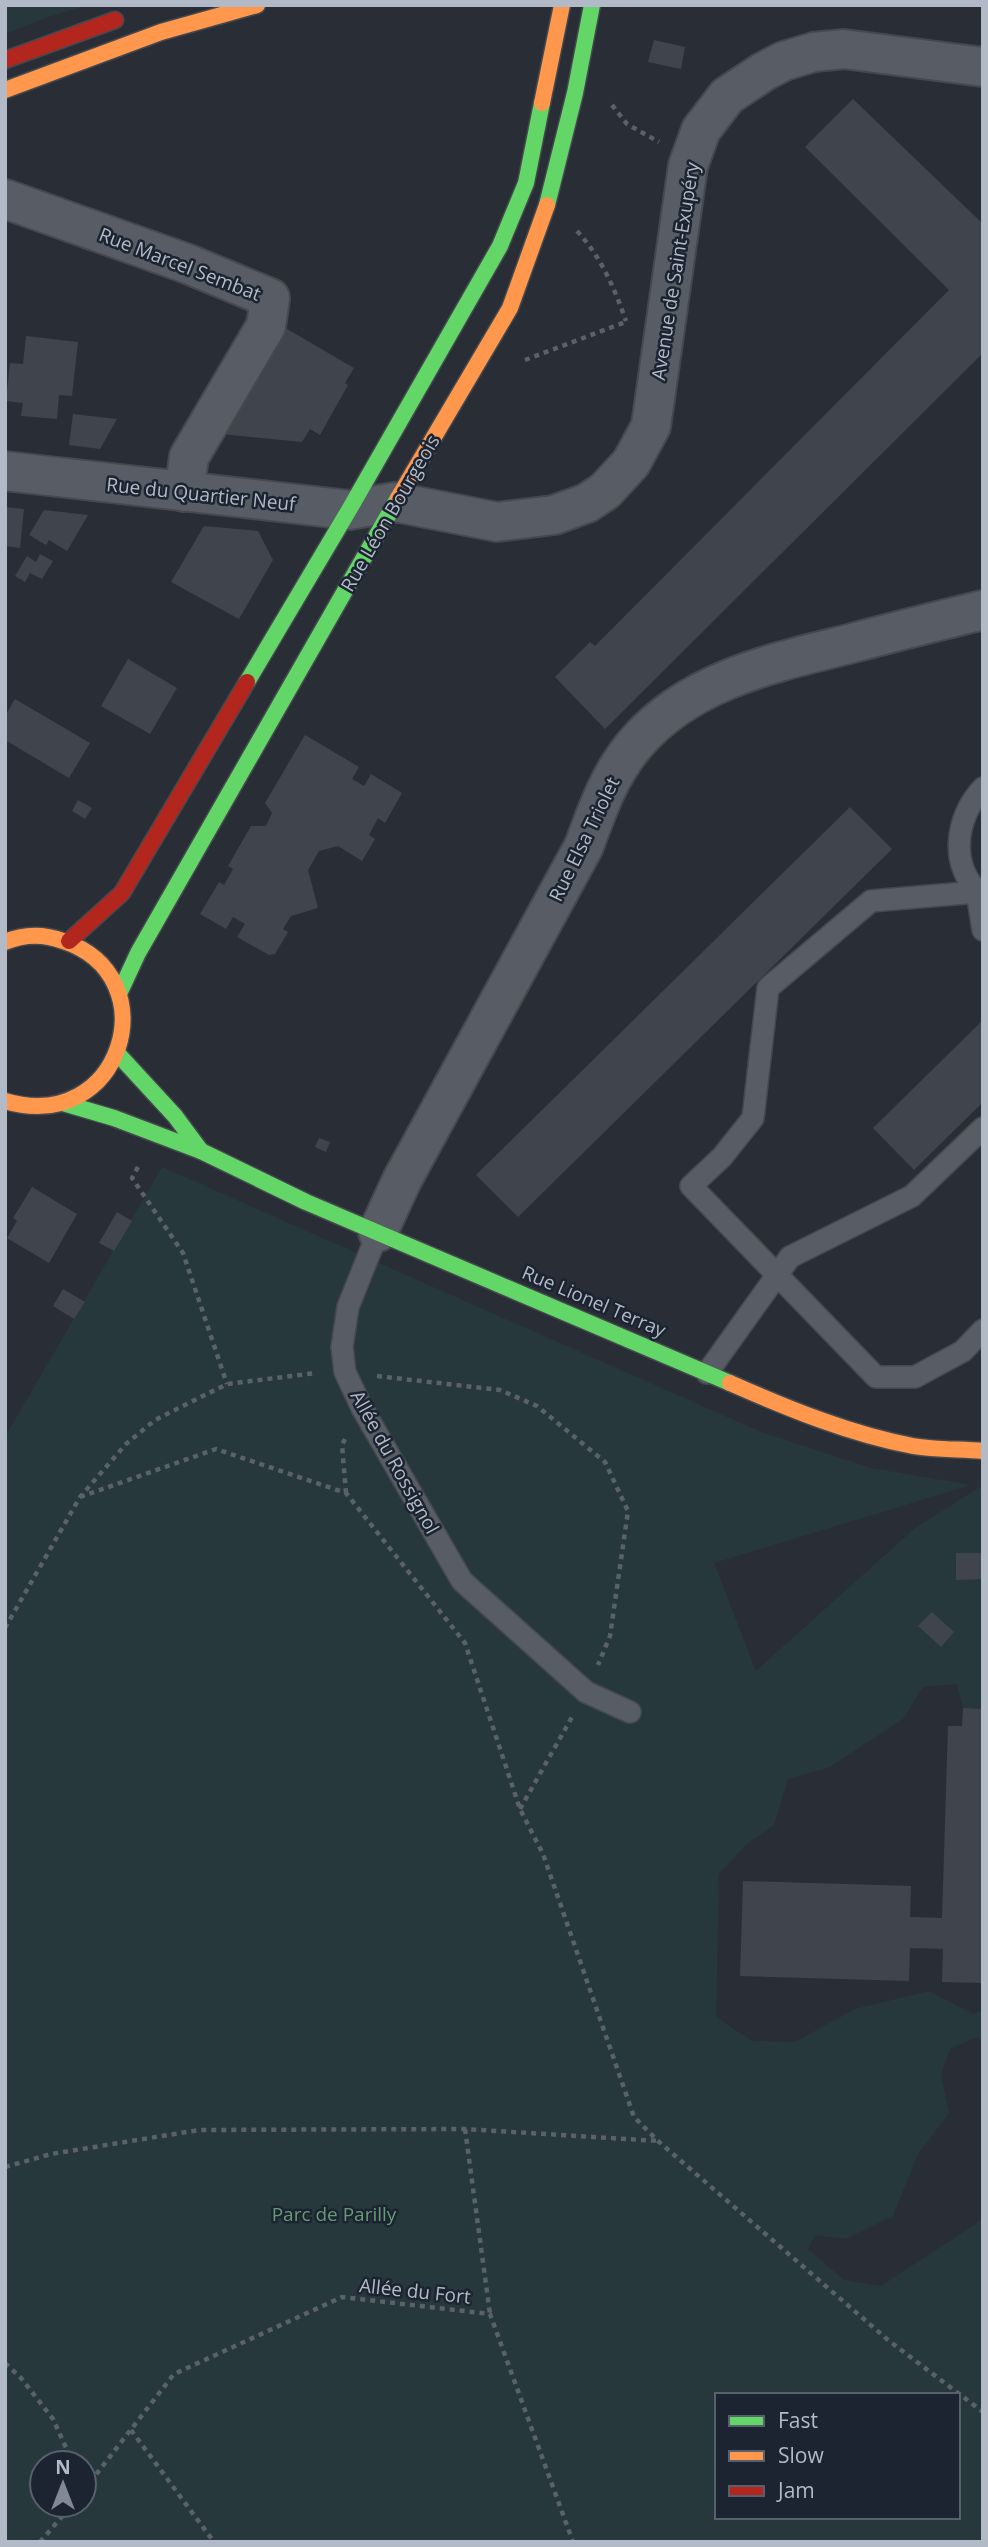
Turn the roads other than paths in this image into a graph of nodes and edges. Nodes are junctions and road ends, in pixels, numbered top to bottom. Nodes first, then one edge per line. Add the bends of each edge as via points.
1 (257, 5) edge
2 (562, 5) edge
3 (592, 5) edge
4 (124, 17) dead end
5 (5, 60) edge
6 (983, 67) edge
7 (5, 90) edge
8 (5, 200) edge
9 (5, 471) edge
10 (184, 492) junction
11 (396, 502) junction
12 (349, 510) junction
13 (982, 617) edge
14 (983, 788) edge
15 (980, 894) edge
16 (983, 930) edge
17 (69, 941) junction
18 (5, 942) edge
19 (119, 994) junction
20 (117, 1053) junction
21 (63, 1103) junction
22 (9, 1109) edge
23 (983, 1128) edge
24 (201, 1151) junction
25 (378, 1232) junction
26 (777, 1275) junction
27 (983, 1330) edge
28 (707, 1373) junction
29 (983, 1451) edge
30 (630, 1712) dead end

1 - 7 main road via 116,47
2 - 12 main road, Rue Léon Bourgeois via 526,183 500,246
3 - 11 main road, Rue Léon Bourgeois via 552,189 510,308
4 - 5 main road
6 - 11 street, Avenue de Saint-Exupéry via 844,49 784,61 744,83 727,96 701,130 688,166 651,426 631,463 606,491 554,515 497,522
8 - 10 street, Rue Marcel Sembat via 188,264 270,299 266,326 189,457
9 - 10 street, Rue du Quartier Neuf
10 - 12 street, Rue du Quartier Neuf
11 - 12 street, Rue du Quartier Neuf
11 - 19 main road, Rue Léon Bourgeois via 138,953
12 - 17 main road, Rue Léon Bourgeois via 122,893
13 - 25 street, Rue Elsa Triolet via 754,669 688,699 636,743 603,793 584,846
14 - 15 lane via 971,800 961,823 959,847 964,870
15 - 16 lane
15 - 26 lane via 871,901 768,988 753,1118 691,1186
17 - 18 main road via 41,935
17 - 19 main road via 91,954 108,972
19 - 20 main road via 123,1024
20 - 21 main road via 102,1078 84,1094
20 - 24 main road, Rue Lionel Terray
21 - 22 main road
21 - 24 main road, Rue Lionel Terray
23 - 26 lane via 912,1196 790,1256
24 - 25 main road, Rue Lionel Terray
25 - 28 main road, Rue Lionel Terray
25 - 30 lane, Allée du Rossignol via 348,1307 342,1347 345,1372 362,1408 462,1581 586,1692
26 - 27 lane via 876,1377 915,1377 963,1351
26 - 28 lane
28 - 29 main road, Rue Lionel Terray via 839,1426 915,1446

